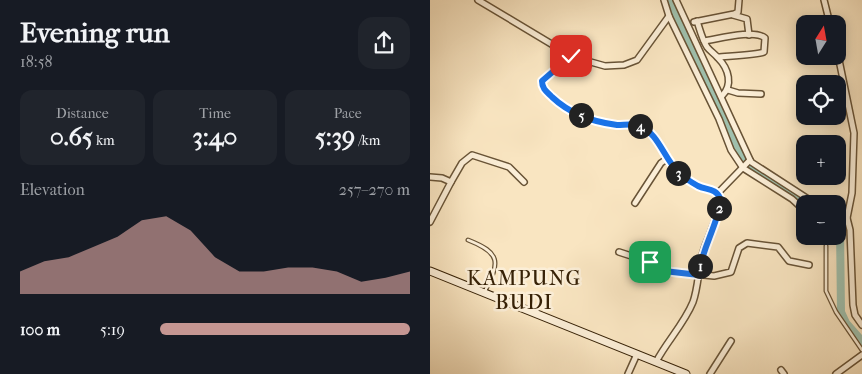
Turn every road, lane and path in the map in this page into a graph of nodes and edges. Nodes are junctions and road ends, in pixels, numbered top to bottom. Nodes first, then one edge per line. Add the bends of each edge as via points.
1 (478, 0) edge
2 (664, 0) edge
3 (676, 0) edge
4 (738, 0) edge
5 (824, 0) edge
6 (732, 15) junction
7 (828, 15) edge
8 (669, 16) junction
9 (697, 21) junction
10 (688, 24) junction
11 (749, 35) junction
12 (704, 41) junction
13 (571, 56) junction
14 (718, 57) junction
15 (840, 65) edge
16 (728, 90) junction
17 (761, 94) dead end
18 (722, 96) junction
19 (668, 158) junction
20 (750, 160) junction
21 (743, 168) junction
22 (430, 177) edge
23 (451, 182) junction
24 (524, 182) dead end
25 (718, 193) junction
26 (802, 195) edge
27 (635, 203) dead end
28 (796, 203) edge
29 (847, 218) joint
30 (430, 222) edge
31 (468, 240) dead end
32 (826, 246) dead end
33 (619, 252) dead end
34 (809, 265) dead end
35 (430, 271) edge
36 (699, 275) junction
37 (484, 293) junction
38 (862, 325) edge
39 (731, 341) dead end
40 (862, 350) edge
41 (637, 354) junction
42 (862, 355) edge
43 (656, 362) junction
44 (628, 374) edge
45 (686, 374) edge
46 (710, 374) edge
47 (836, 374) edge

1 - 13 street
2 - 8 street
3 - 10 street
4 - 6 street via 738,12
5 - 7 street
6 - 9 street
6 - 11 street via 747,19
8 - 13 street via 637,60 630,64 605,66
8 - 21 street via 731,150
9 - 10 street
9 - 12 street
10 - 18 street
11 - 12 street
11 - 14 street via 765,38 764,52
12 - 14 street
13 - 19 street via 544,79 545,90 572,112 607,123 645,128
14 - 16 street via 730,82
15 - 29 street via 854,133 852,201
16 - 17 street
16 - 18 street
18 - 20 street
19 - 25 street via 681,175
19 - 27 street via 661,162
20 - 21 street
20 - 26 street
21 - 25 street
21 - 28 street
22 - 23 street
23 - 24 street via 462,163 472,156 509,167
23 - 30 street
25 - 36 street via 718,210 703,252
29 - 38 street via 855,315
31 - 37 lane via 487,248 494,259 495,271
32 - 40 lane via 826,292
33 - 36 street via 650,262 664,271
34 - 36 street via 789,261 778,247 746,243 739,248 729,274
35 - 37 main road
36 - 43 street via 691,306
37 - 41 main road
39 - 46 street
41 - 43 main road
41 - 44 street
42 - 47 street
43 - 45 main road

